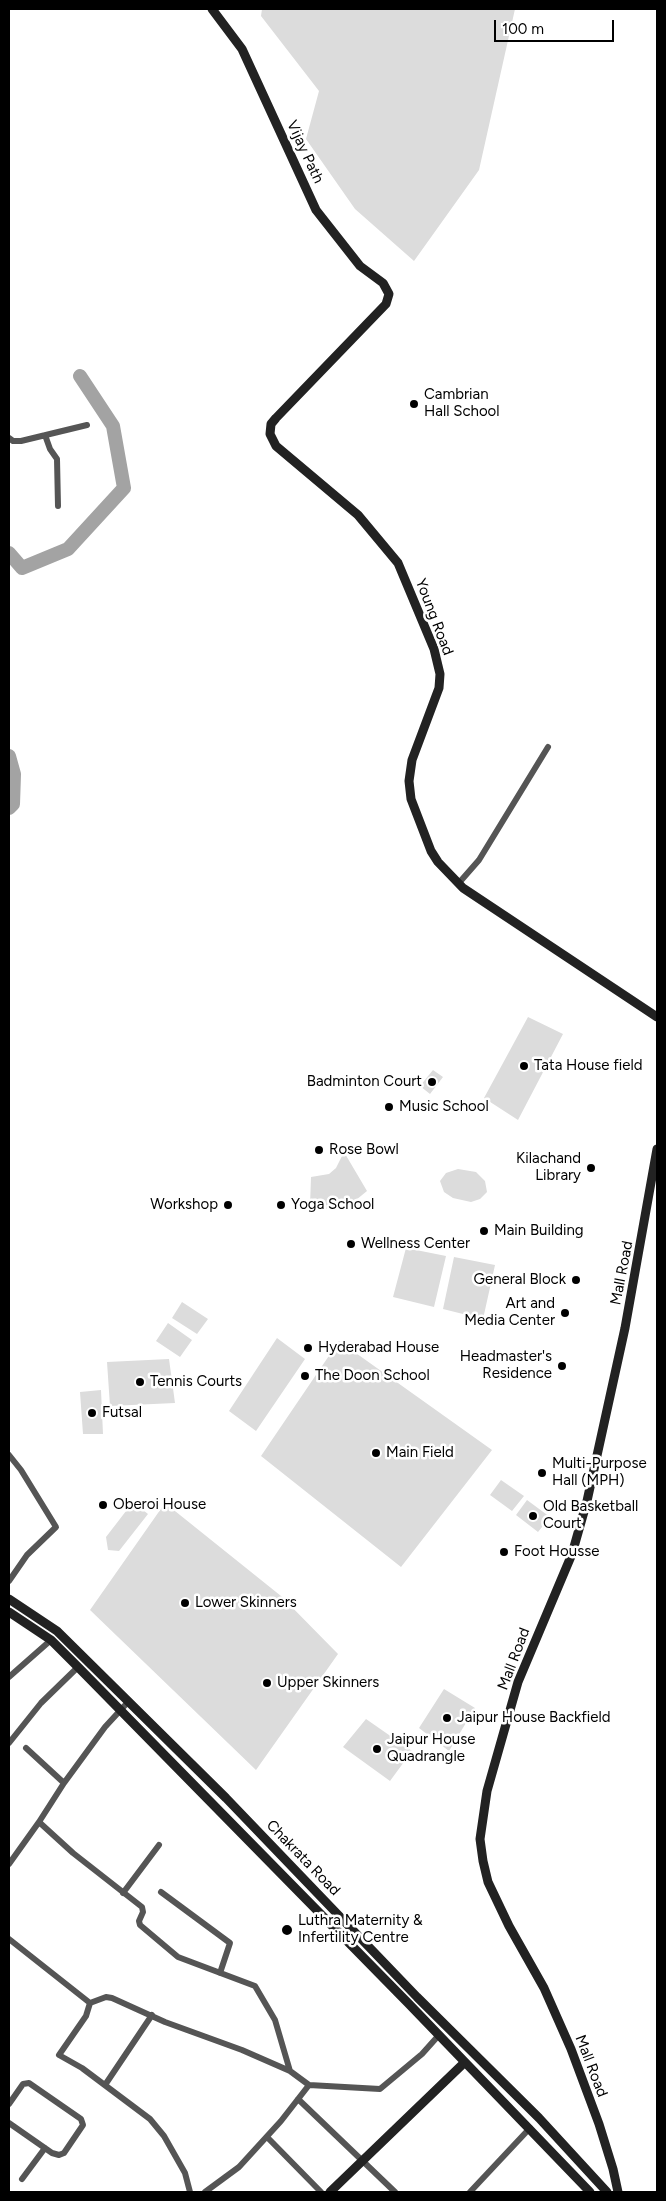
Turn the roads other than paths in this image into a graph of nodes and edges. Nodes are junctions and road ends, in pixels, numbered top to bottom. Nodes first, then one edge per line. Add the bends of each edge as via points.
1 (212, 9) edge
2 (388, 294) joint
3 (87, 425) dead end
4 (45, 435) junction
5 (9, 438) edge
6 (58, 506) dead end
7 (548, 747) dead end
8 (458, 884) junction
9 (657, 1017) edge
10 (657, 1150) edge
11 (9, 1455) edge
12 (9, 1581) edge
13 (9, 1599) edge
14 (9, 1612) edge
15 (51, 1640) junction
16 (78, 1667) junction
17 (9, 1677) edge
18 (128, 1702) junction
19 (121, 1709) junction
20 (11, 1735) edge
21 (9, 1743) edge
22 (26, 1748) dead end
23 (64, 1783) junction
24 (39, 1822) junction
25 (159, 1845) dead end
26 (9, 1864) edge
27 (161, 1892) dead end
28 (123, 1893) junction
29 (9, 1939) edge
30 (220, 1973) junction
31 (90, 2003) junction
32 (152, 2015) junction
33 (439, 2035) junction
34 (464, 2062) junction
35 (290, 2071) junction
36 (105, 2085) junction
37 (309, 2085) junction
38 (298, 2099) junction
39 (9, 2104) edge
40 (9, 2123) edge
41 (530, 2128) junction
42 (266, 2137) junction
43 (45, 2148) junction
44 (363, 2160) junction
45 (22, 2179) dead end
46 (190, 2192) edge
47 (205, 2192) edge
48 (321, 2192) edge
49 (330, 2192) edge
50 (395, 2192) edge
51 (470, 2192) edge
52 (590, 2192) edge
53 (607, 2192) edge
54 (618, 2192) edge

1 - 2 street, Vijay Path via 242,49 316,210 360,266 382,283
2 - 8 street, Young Road via 386,304 276,418 271,424 270,434 276,446 358,515 398,563 434,649 440,674 439,688 412,760 410,799 431,851
3 - 4 street
4 - 5 street via 17,442
4 - 6 street via 57,459
7 - 8 street via 479,860
8 - 9 street, Young Road
10 - 54 street, Mall Road via 625,1328 587,1501 572,1554 518,1682 487,1791 480,1839 488,1882 544,1988 571,2049 599,2124
11 - 12 street via 56,1527 27,1554
13 - 18 street, Chakrata Road via 57,1632
14 - 15 street, Chakrata Road
15 - 16 street, Chakrata Road
15 - 17 street
16 - 19 street, Chakrata Road
16 - 20 street
18 - 19 street
18 - 53 street, Chakrata Road via 539,2118
19 - 23 street
19 - 33 street, Chakrata Road
20 - 21 street
22 - 23 street
23 - 24 street
24 - 26 street
24 - 28 street
25 - 28 street
27 - 30 street via 230,1943
28 - 30 street via 144,1910 140,1925 178,1956
29 - 31 street
30 - 35 street via 259,1990 275,2020
31 - 32 street via 112,1998
31 - 36 street via 86,2016 59,2055
32 - 35 street
32 - 36 street
33 - 34 street, Chakrata Road
33 - 37 street via 422,2054 380,2089
34 - 41 street, Chakrata Road
34 - 44 street
35 - 37 street
36 - 46 street via 150,2119 164,2136 185,2173
37 - 38 street
38 - 42 street
38 - 44 street
39 - 43 street via 23,2084 29,2083 83,2122 82,2129 61,2155
40 - 43 street
41 - 51 street
41 - 52 street, Chakrata Road
42 - 47 street via 239,2167
42 - 48 street
43 - 45 street
44 - 49 street
44 - 50 street

